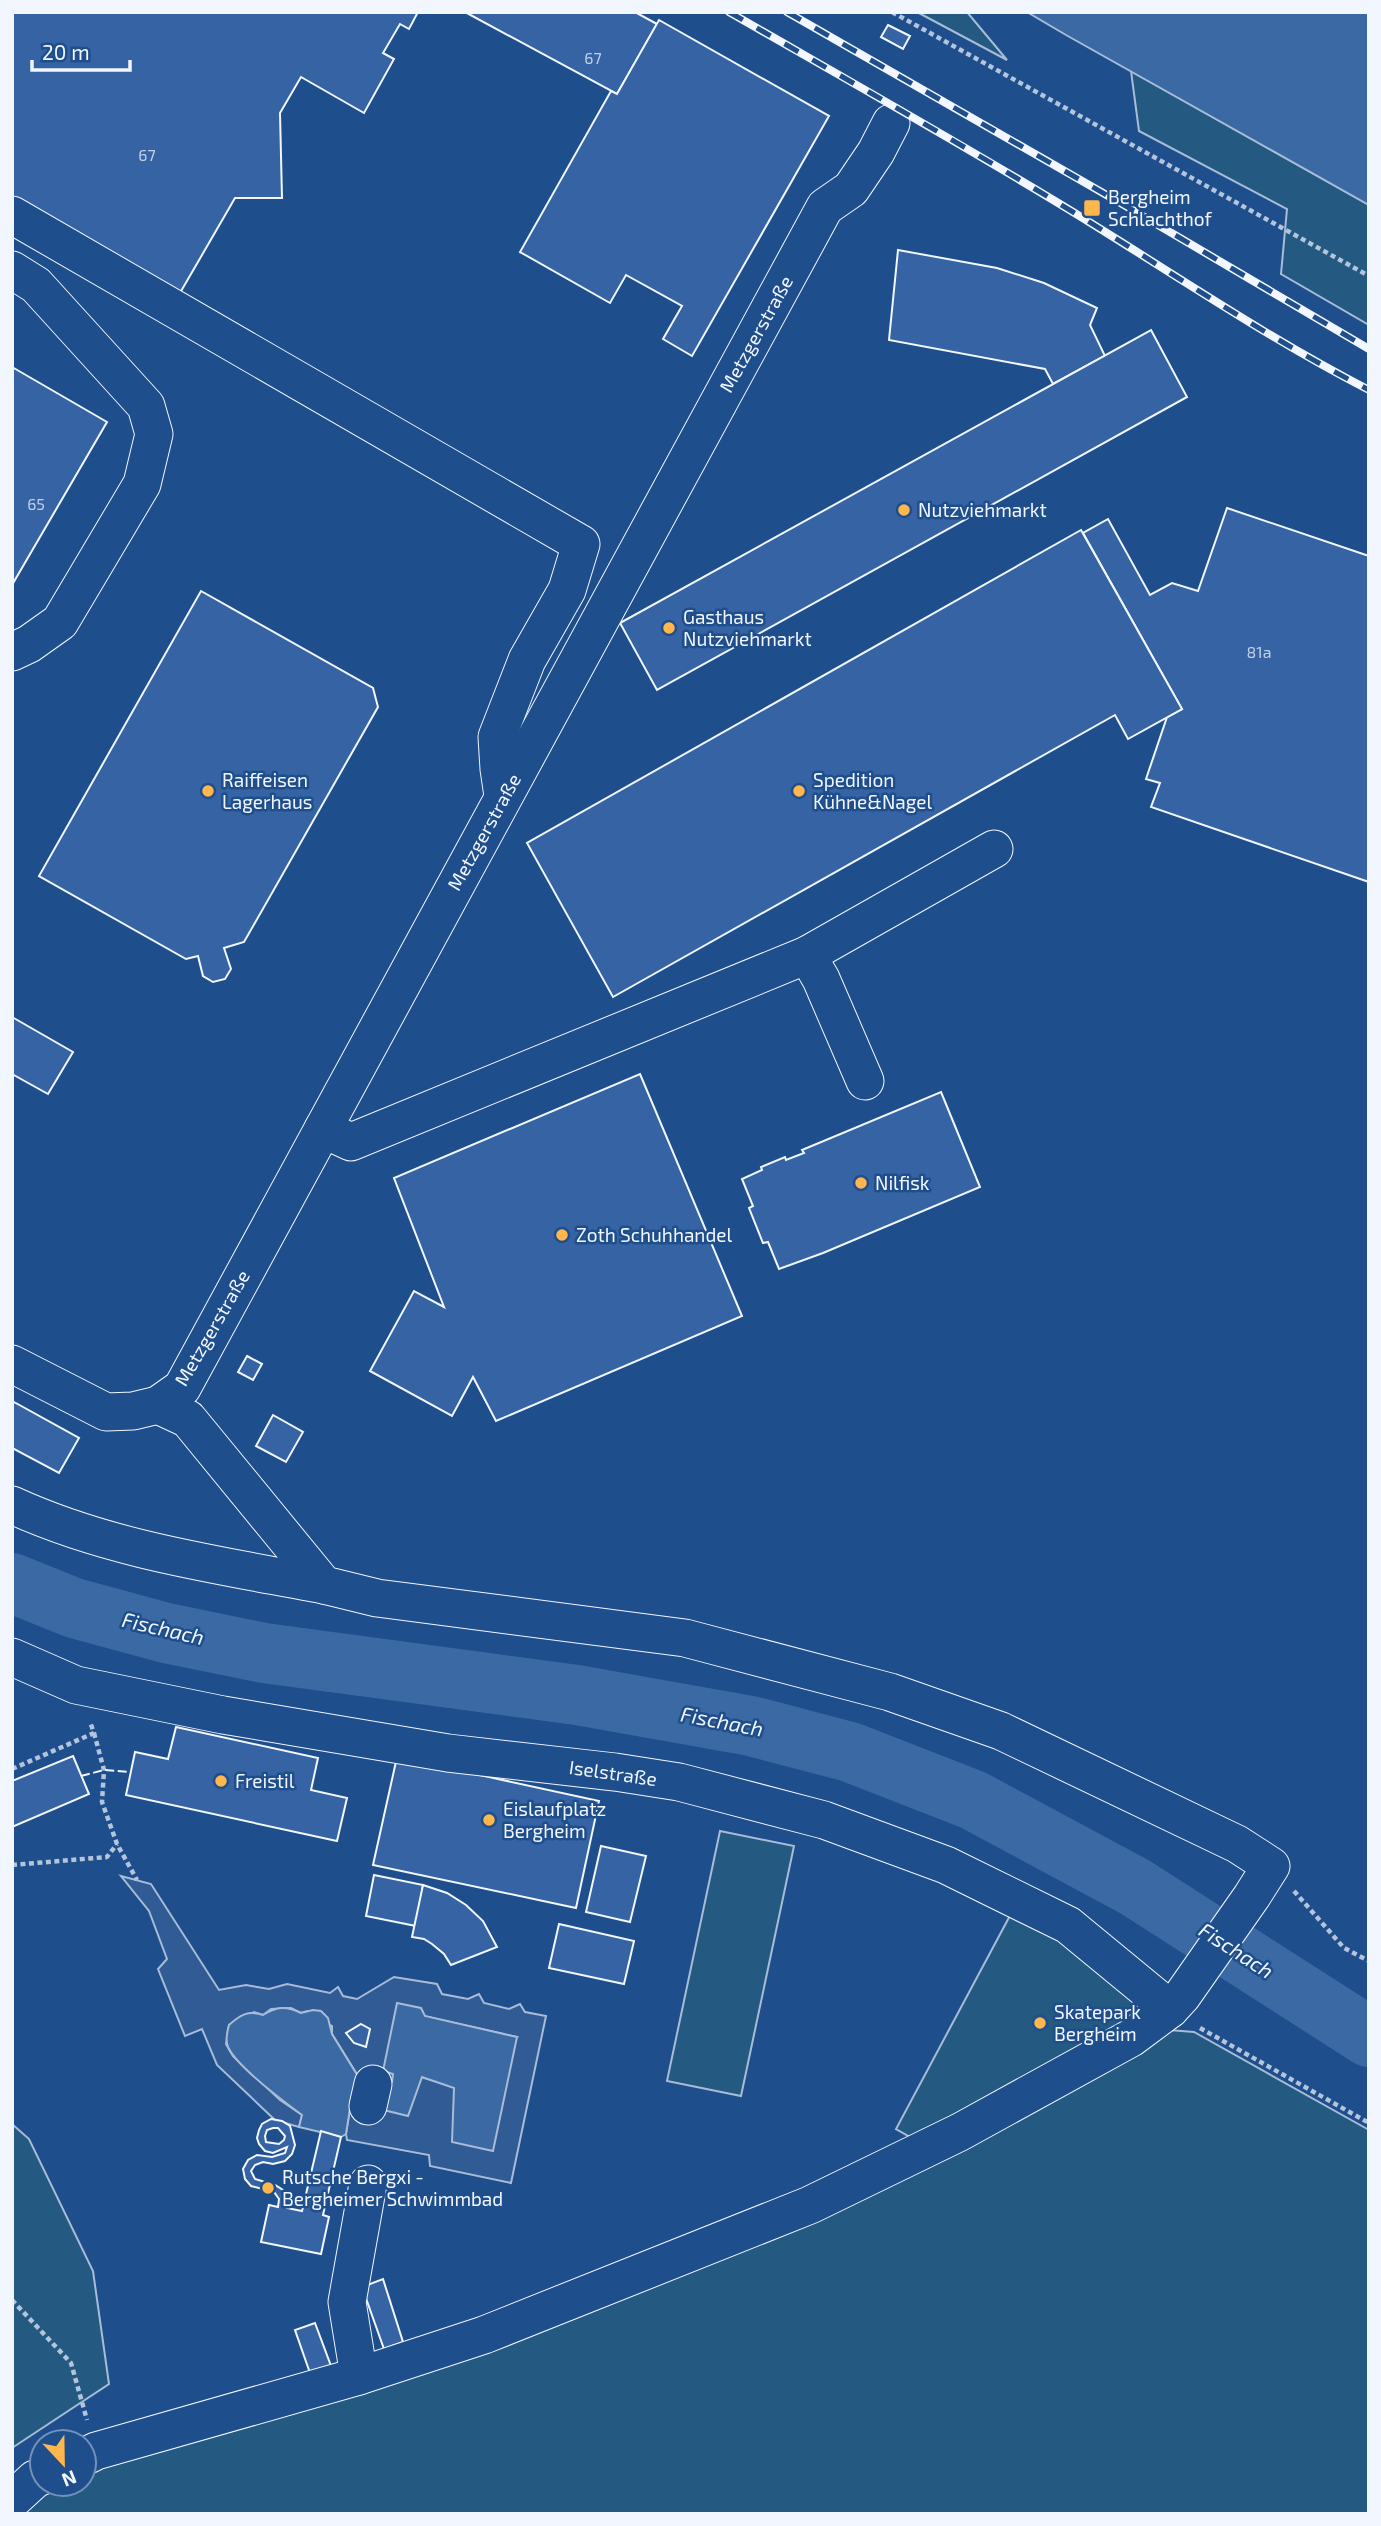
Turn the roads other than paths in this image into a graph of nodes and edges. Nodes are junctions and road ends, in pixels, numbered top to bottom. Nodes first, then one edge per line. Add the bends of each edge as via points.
1 (891, 123) dead end
2 (12, 215) edge
3 (12, 270) edge
4 (12, 652) edge
5 (503, 796) junction
6 (994, 849) dead end
7 (807, 955) junction
8 (865, 1081) dead end
9 (323, 1129) junction
10 (12, 1364) edge
11 (158, 1405) junction
12 (12, 1505) edge
13 (324, 1586) junction
14 (12, 1657) edge
15 (1176, 2002) junction
16 (368, 2184) dead end
17 (359, 2376) junction
18 (98, 2452) edge
19 (28, 2485) edge
20 (12, 2500) edge

1 - 5 street, Metzgerstraße via 851,189 825,207
2 - 5 street via 580,544 566,590 527,660 497,737
3 - 4 street via 36,285 146,406 154,434 142,484 60,622
5 - 9 street, Metzgerstraße
6 - 7 street
7 - 8 street
7 - 9 street via 351,1142
9 - 11 street, Metzgerstraße via 182,1388
10 - 11 street, Metzgerstraße via 106,1412
11 - 13 street via 188,1419
12 - 13 street via 148,1551
13 - 15 street via 377,1598 685,1638 890,1692 1001,1731 1237,1844 1271,1866
14 - 15 street, Iselstraße via 76,1685 223,1715 448,1753 679,1782 824,1820 946,1865 1068,1925
15 - 17 street via 1131,2038 810,2205 484,2335
16 - 17 street via 347,2302
17 - 18 street
19 - 20 street

